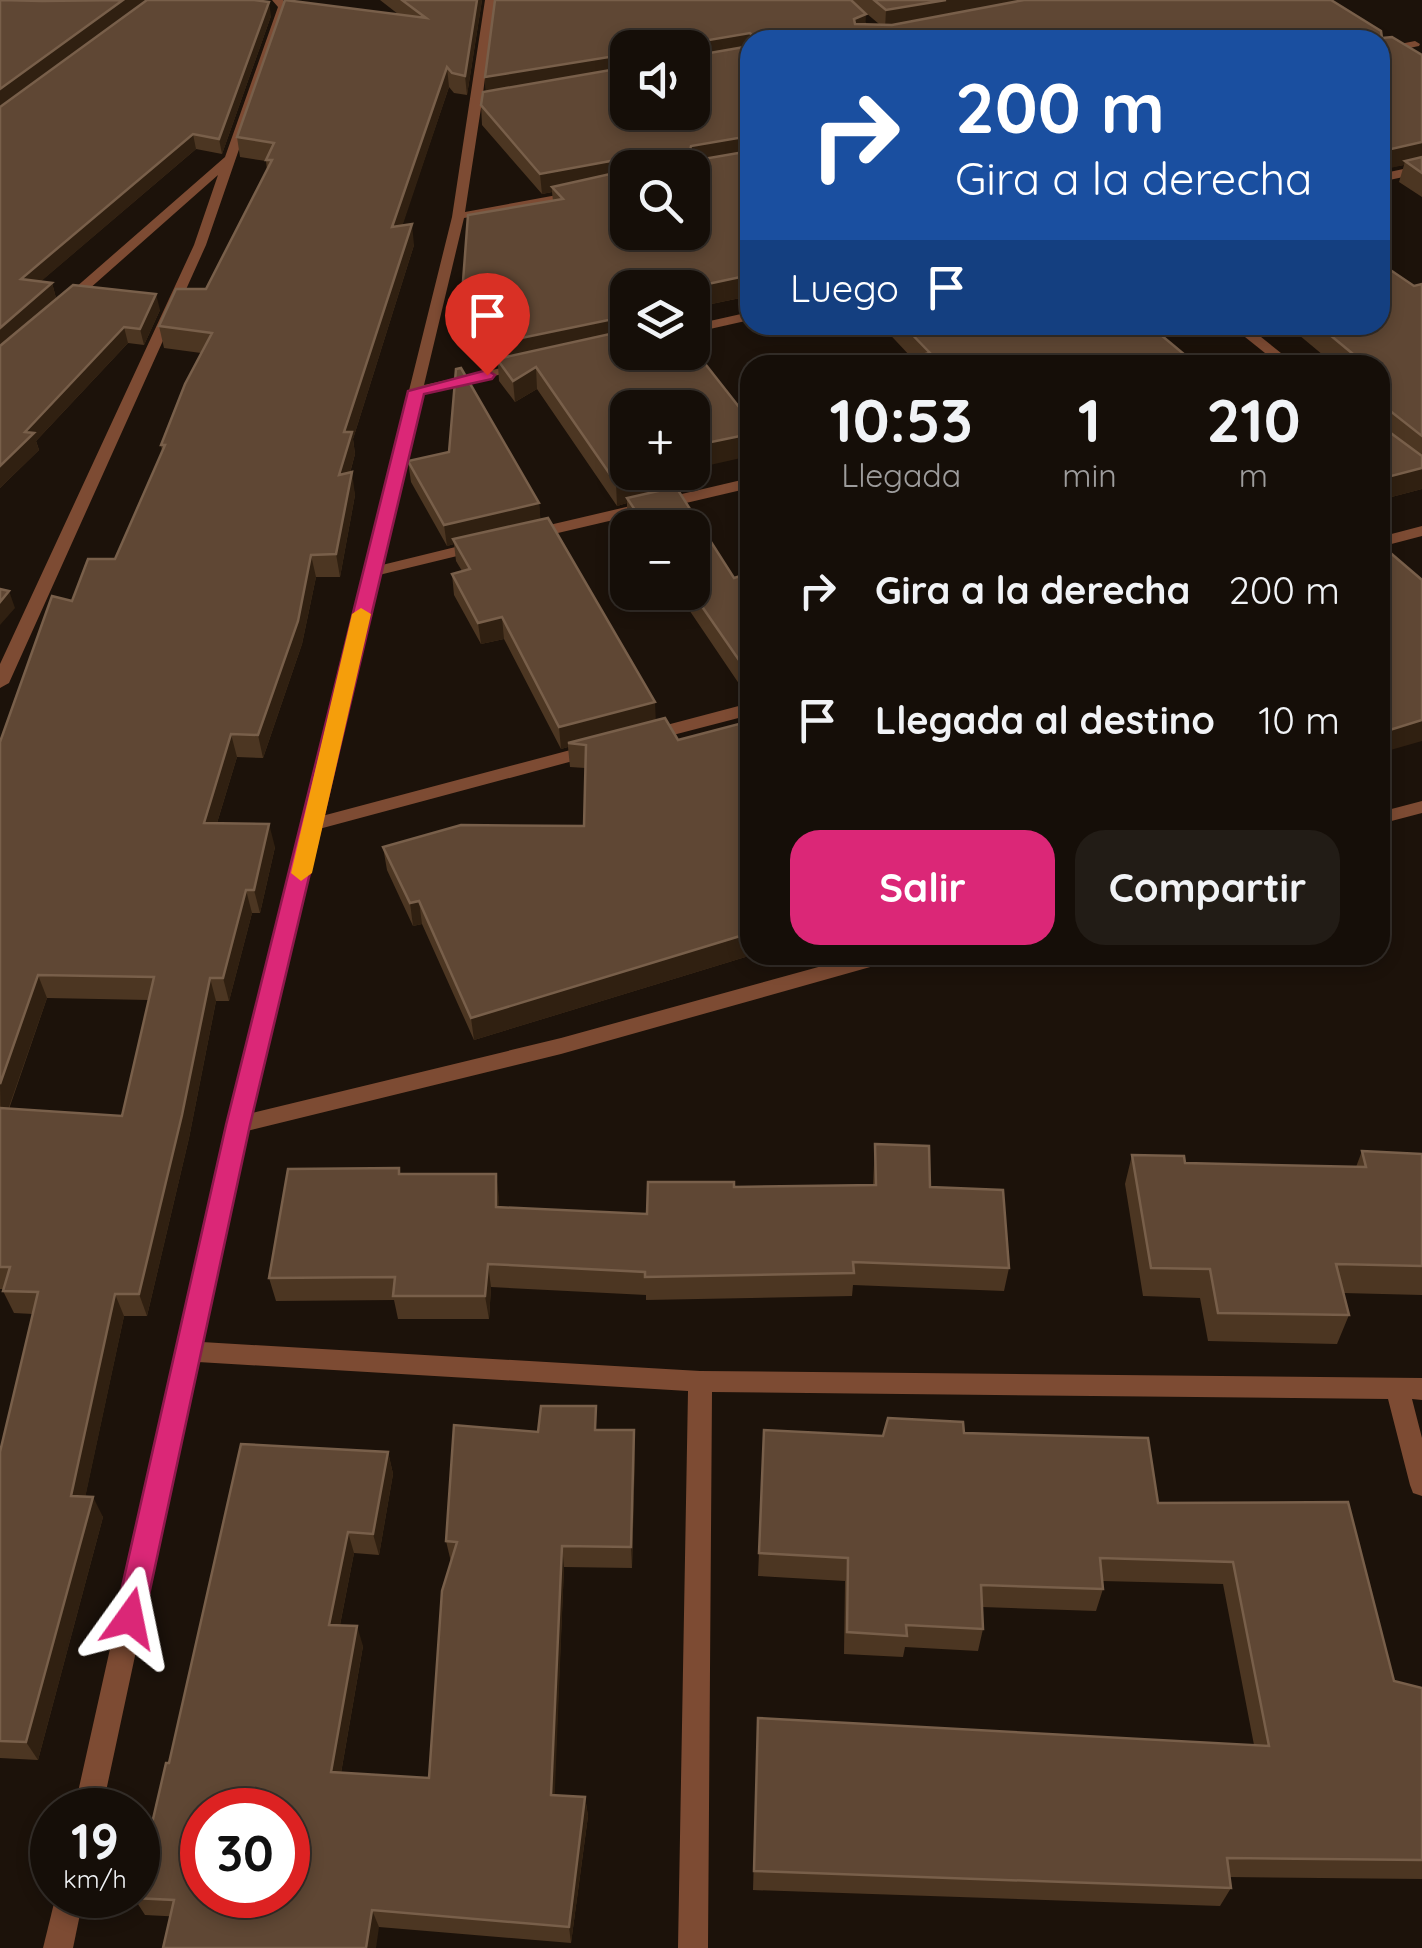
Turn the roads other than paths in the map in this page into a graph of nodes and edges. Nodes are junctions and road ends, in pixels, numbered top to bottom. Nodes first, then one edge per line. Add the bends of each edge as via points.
1 (277, 0) edge
2 (490, 0) edge
3 (1415, 44) dead end
4 (1390, 48) edge
5 (533, 96) edge
6 (476, 106) junction
7 (228, 160) junction
8 (1422, 170) edge
9 (1390, 176) edge
10 (610, 189) edge
11 (458, 217) junction
12 (57, 310) edge
13 (740, 318) edge
14 (710, 325) edge
15 (1250, 335) edge
16 (1277, 355) edge
17 (532, 365) edge
18 (416, 391) junction
19 (740, 485) edge
20 (1422, 531) edge
21 (1390, 539) edge
22 (371, 572) junction
23 (0, 683) edge
24 (740, 712) edge
25 (1422, 806) edge
26 (1390, 815) edge
27 (314, 824) junction
28 (852, 965) edge
29 (238, 1125) junction
30 (187, 1350) junction
31 (700, 1381) junction
32 (1410, 1389) edge
33 (1422, 1485) edge
34 (93, 1788) edge
35 (65, 1918) edge
36 (58, 1948) edge
37 (693, 1948) edge

1 - 7 street via 283,7
2 - 6 street
3 - 4 street
5 - 6 street
6 - 11 street
7 - 12 street
7 - 23 street via 200,245
8 - 9 street
10 - 11 street
11 - 18 street
13 - 14 street
15 - 16 street
17 - 18 street
18 - 22 street
19 - 22 street
20 - 21 street
22 - 27 street
24 - 27 street
25 - 26 street
27 - 29 street
28 - 29 street
29 - 30 street
30 - 31 street
30 - 34 street
31 - 32 street
31 - 37 street
32 - 33 street
35 - 36 street

